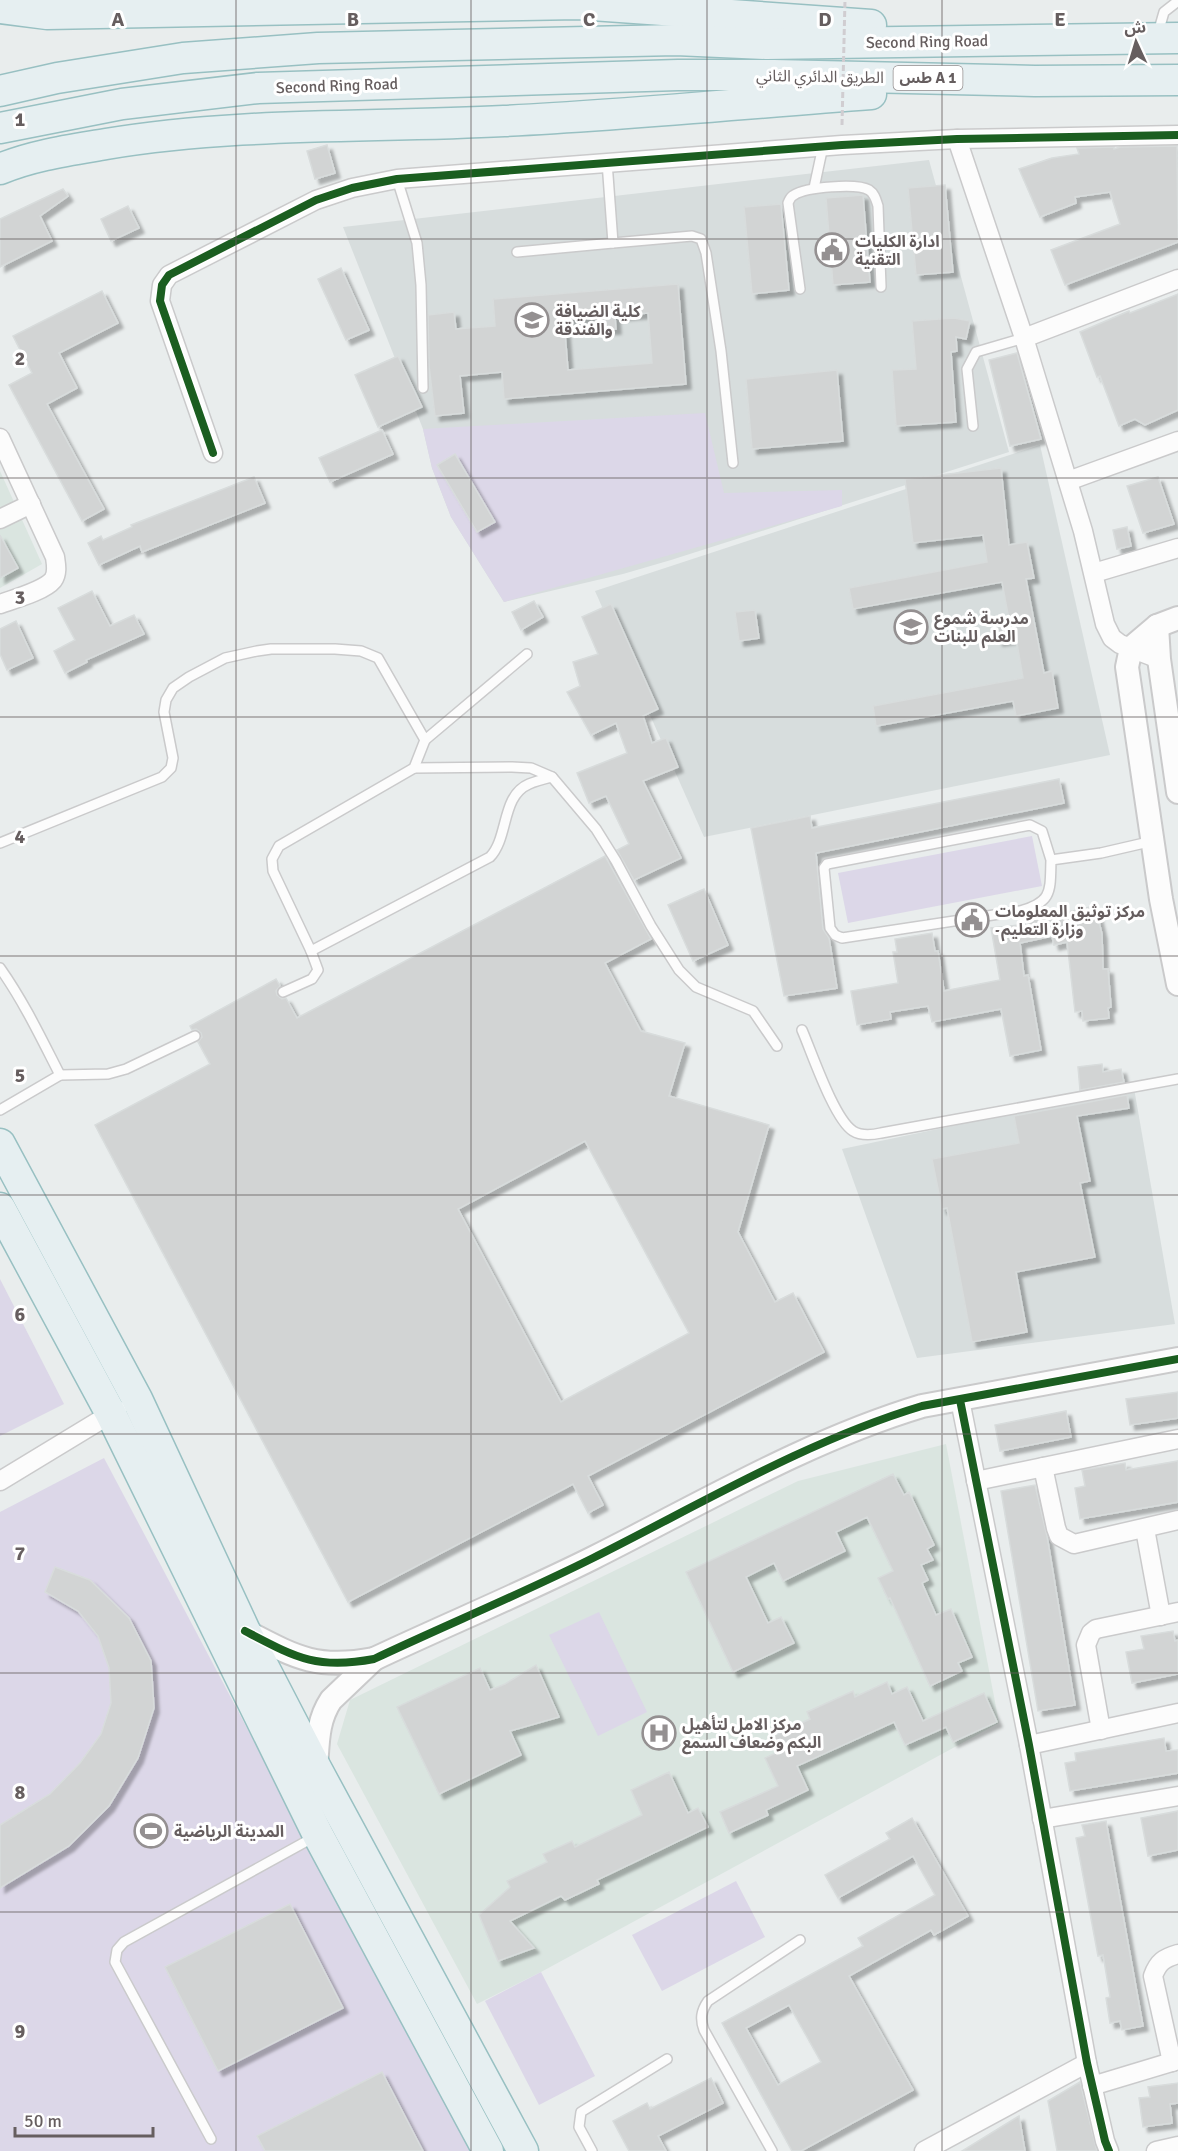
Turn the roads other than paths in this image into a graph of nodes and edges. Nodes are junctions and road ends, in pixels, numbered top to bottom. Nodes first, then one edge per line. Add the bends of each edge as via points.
1 (1178, 1) edge
2 (0, 8) edge
3 (1167, 38) edge
4 (1032, 39) junction
5 (678, 75) joint
6 (1178, 80) edge
7 (1035, 81) junction
8 (0, 91) edge
9 (0, 128) edge
10 (1178, 135) edge
11 (957, 139) junction
12 (823, 146) junction
13 (607, 162) junction
14 (0, 169) edge
15 (397, 179) junction
16 (814, 188) junction
17 (613, 243) junction
18 (517, 252) dead end
19 (1178, 279) edge
20 (881, 287) dead end
21 (800, 289) dead end
22 (1024, 338) junction
23 (423, 388) dead end
24 (974, 426) dead end
25 (0, 438) edge
26 (1178, 441) edge
27 (213, 453) dead end
28 (733, 463) dead end
29 (1068, 481) junction
30 (31, 504) junction
31 (0, 519) edge
32 (1178, 548) edge
33 (1094, 573) junction
34 (0, 604) edge
35 (1168, 622) edge
36 (1131, 648) junction
37 (527, 654) dead end
38 (1159, 659) junction
39 (425, 740) junction
40 (414, 768) junction
41 (552, 777) junction
42 (1178, 792) edge
43 (1153, 841) junction
44 (0, 843) edge
45 (1052, 860) junction
46 (311, 951) junction
47 (0, 968) edge
48 (1178, 984) edge
49 (284, 992) dead end
50 (802, 1030) dead end
51 (195, 1036) dead end
52 (777, 1046) dead end
53 (60, 1075) junction
54 (1178, 1079) edge
55 (0, 1110) edge
56 (0, 1144) edge
57 (0, 1208) edge
58 (1178, 1344) edge
59 (1168, 1360) edge
60 (137, 1399) junction
61 (960, 1400) junction
62 (111, 1414) junction
63 (1178, 1439) edge
64 (1043, 1467) junction
65 (0, 1481) edge
66 (976, 1481) junction
67 (1178, 1520) edge
68 (1145, 1529) junction
69 (1169, 1614) edge
70 (245, 1631) junction
71 (374, 1659) junction
72 (1178, 1713) edge
73 (1101, 1730) junction
74 (1029, 1745) junction
75 (316, 1768) junction
76 (1178, 1796) edge
77 (1042, 1819) junction
78 (318, 1835) junction
79 (800, 1940) dead end
80 (1178, 1954) edge
81 (667, 2060) dead end
82 (1175, 2061) edge
83 (1087, 2063) junction
84 (1092, 2086) junction
85 (211, 2139) dead end
86 (1178, 2146) edge
87 (488, 2151) edge
88 (523, 2151) edge
89 (592, 2151) edge
90 (771, 2151) edge
91 (924, 2151) edge
92 (1109, 2151) edge
93 (1156, 2151) edge

1 - 3 lane via 1164,12
2 - 4 highway via 47,14 578,3
3 - 4 highway, Second Ring Road / طس A 1
4 - 8 highway, Second Ring Road / طس A 1 via 766,44 676,40 318,48 183,58
5 - 7 highway, الطريق الدائري الثاني / طس A 1
5 - 9 highway, Second Ring Road via 258,88 122,104
6 - 7 highway, الطريق الدائري الثاني / طس A 1
7 - 14 highway via 504,121 250,128 155,136 70,150
10 - 11 street
11 - 12 street
11 - 22 street
12 - 13 street
12 - 16 lane
13 - 15 street
13 - 17 lane
15 - 23 lane via 417,243
15 - 27 street via 316,200 169,275 162,285 160,301
16 - 20 lane via 857,187 874,195 878,206
16 - 21 lane via 794,195 788,203
17 - 18 lane
17 - 28 lane via 692,236 701,239 721,351
19 - 22 street
22 - 24 lane via 976,352 972,359 967,369
22 - 29 street
25 - 30 street
26 - 29 street
29 - 33 street
30 - 31 street
30 - 34 street via 55,557 54,579 44,587
32 - 33 street
33 - 36 street via 1105,624 1112,638
35 - 36 street
35 - 38 street
36 - 38 street
36 - 43 street via 1126,668
37 - 39 lane
38 - 42 street
39 - 40 lane
39 - 44 lane via 378,658 361,651 335,649 271,649 235,655 173,688 164,712 173,758 171,768 162,777
40 - 41 lane via 512,766 531,768
40 - 46 lane via 279,846 272,859 273,871
41 - 46 lane via 527,785 513,798 497,849 490,857
41 - 52 lane via 596,829 679,970 696,987 753,1011
43 - 45 lane
43 - 48 street
45 - 45 lane via 1042,831 1030,825 827,864 824,868 830,928 842,938 1031,908 1050,893
46 - 49 lane via 318,969 312,979
47 - 53 lane via 20,997
50 - 54 lane via 837,1113 860,1134
51 - 53 lane via 126,1069 108,1074
53 - 55 lane
56 - 60 highway
57 - 62 highway
58 - 59 street
59 - 61 street
60 - 62 street
60 - 70 highway
61 - 66 street
61 - 71 street via 887,1417 804,1451 590,1559
62 - 65 street
62 - 78 highway
63 - 64 street
64 - 66 street
64 - 68 street via 1059,1536 1074,1544
66 - 74 street
67 - 68 street
68 - 69 street
69 - 73 street via 1096,1629 1088,1639
70 - 71 street via 310,1661 335,1664
70 - 75 highway
71 - 75 street via 326,1707 319,1730
72 - 73 street
73 - 74 street
74 - 77 street
75 - 88 highway
76 - 77 street
77 - 83 street
78 - 85 lane via 124,1942 117,1950 116,1962
78 - 87 highway
79 - 90 lane via 708,2001 701,2015 704,2030
80 - 82 street via 1164,1958 1153,1976
81 - 89 lane via 581,2112 579,2127
82 - 84 street
83 - 84 street
83 - 91 street
84 - 92 street
86 - 93 street

